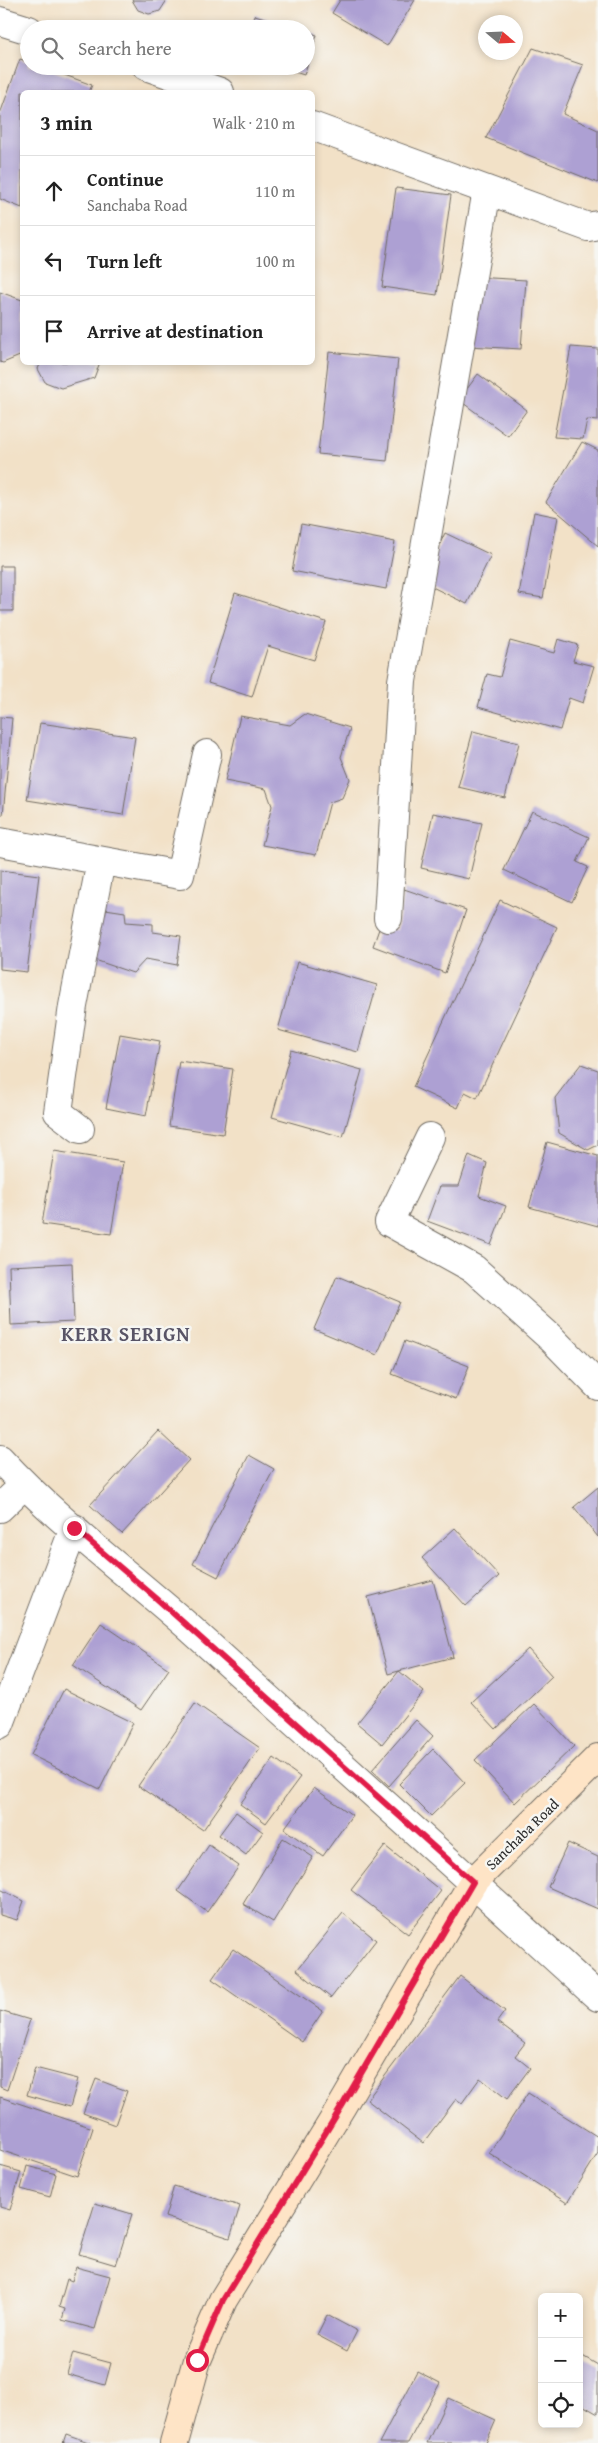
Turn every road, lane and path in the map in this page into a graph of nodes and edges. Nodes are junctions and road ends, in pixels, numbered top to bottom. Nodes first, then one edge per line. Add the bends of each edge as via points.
1 (0, 21) edge
2 (20, 27) edge
3 (172, 75) edge
4 (214, 90) edge
5 (315, 127) edge
6 (487, 190) junction
7 (598, 225) edge
8 (207, 754) dead end
9 (0, 842) edge
10 (102, 861) junction
11 (388, 918) dead end
12 (80, 1129) dead end
13 (430, 1137) dead end
14 (598, 1386) edge
15 (0, 1459) edge
16 (24, 1485) junction
17 (0, 1508) edge
18 (74, 1528) junction
19 (0, 1724) edge
20 (598, 1758) edge
21 (473, 1882) junction
22 (598, 1997) edge
23 (174, 2443) edge

1 - 2 street
3 - 4 street
5 - 6 street
6 - 7 street via 588,227
6 - 11 street via 402,681
8 - 10 street via 180,875
9 - 10 street
10 - 12 street via 73,1006 58,1112
13 - 14 street via 388,1222 474,1269 552,1339
15 - 16 street
16 - 17 street
16 - 18 street
18 - 19 street
18 - 21 street
20 - 21 street, Sanchaba Road
21 - 22 street
21 - 23 street, Sanchaba Road via 342,2106 223,2300 197,2360

